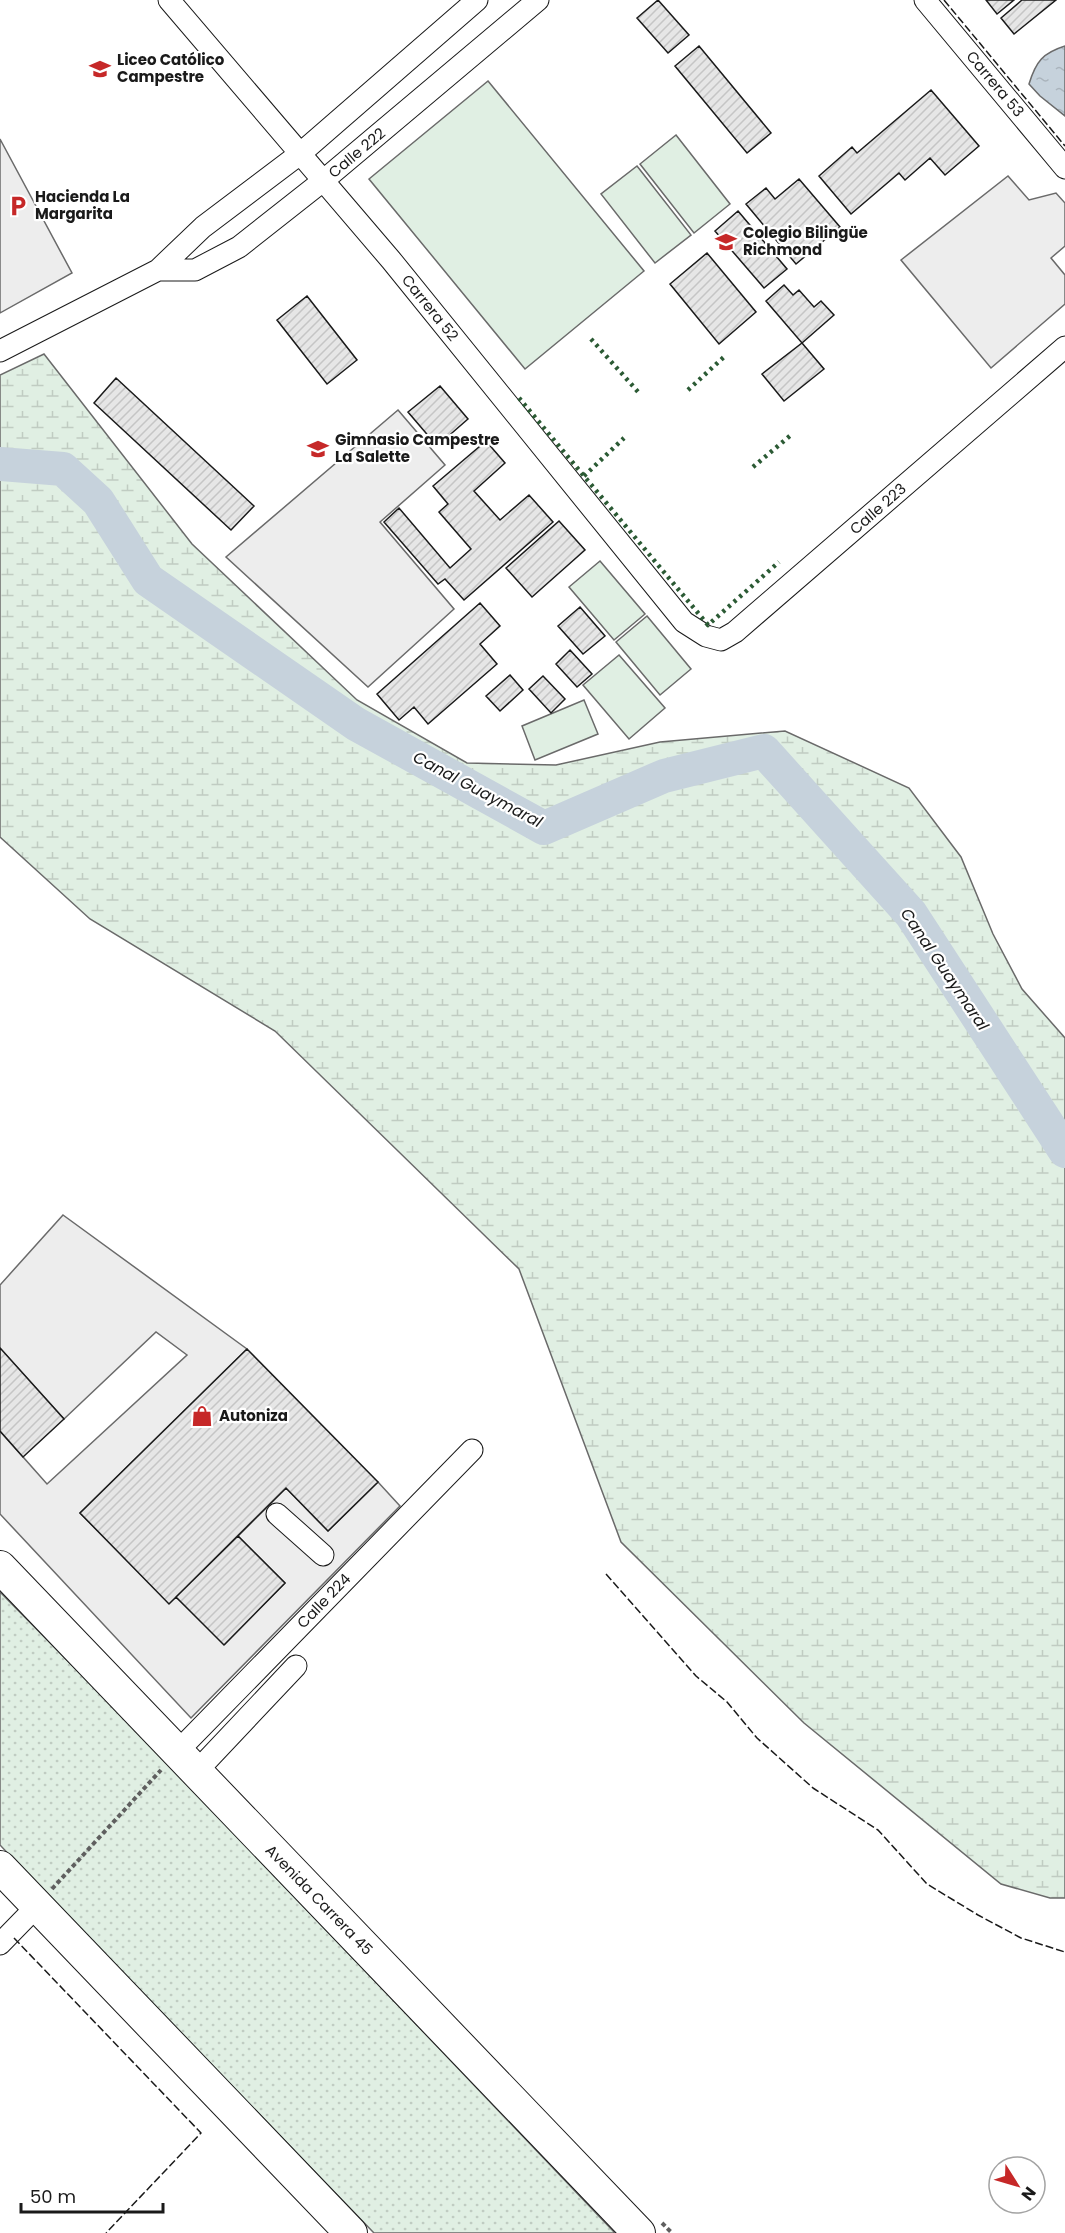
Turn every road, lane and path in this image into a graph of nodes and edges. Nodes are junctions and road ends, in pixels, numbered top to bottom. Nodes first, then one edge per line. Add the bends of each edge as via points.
1 (169, 0) edge
2 (477, 0) edge
3 (538, 0) edge
4 (925, 0) edge
5 (301, 153) junction
6 (1065, 168) edge
7 (324, 180) junction
8 (158, 270) junction
9 (1065, 347) edge
10 (0, 351) edge
11 (684, 622) joint
12 (472, 1450) dead end
13 (278, 1514) dead end
14 (323, 1555) dead end
15 (0, 1567) edge
16 (296, 1666) dead end
17 (187, 1762) junction
18 (0, 1868) edge
19 (37, 1906) junction
20 (0, 1944) edge
21 (351, 2233) edge
22 (639, 2233) edge

1 - 5 street, Carrera 52
2 - 5 street, Calle 222
3 - 7 street, Calle 222
4 - 6 street, Carrera 53
5 - 7 street, Carrera 52
5 - 8 street, Calle 222 via 203,227
7 - 8 street, Calle 222 via 230,252 195,270
7 - 11 street, Carrera 52
8 - 10 street, Calle 222
9 - 11 street, Calle 223 via 735,632 721,640
12 - 17 street, Calle 224
13 - 14 street
15 - 17 highway, Avenida Carrera 45
16 - 17 street
17 - 19 path
17 - 22 highway, Avenida Carrera 45
18 - 19 highway
19 - 20 street
19 - 21 highway

